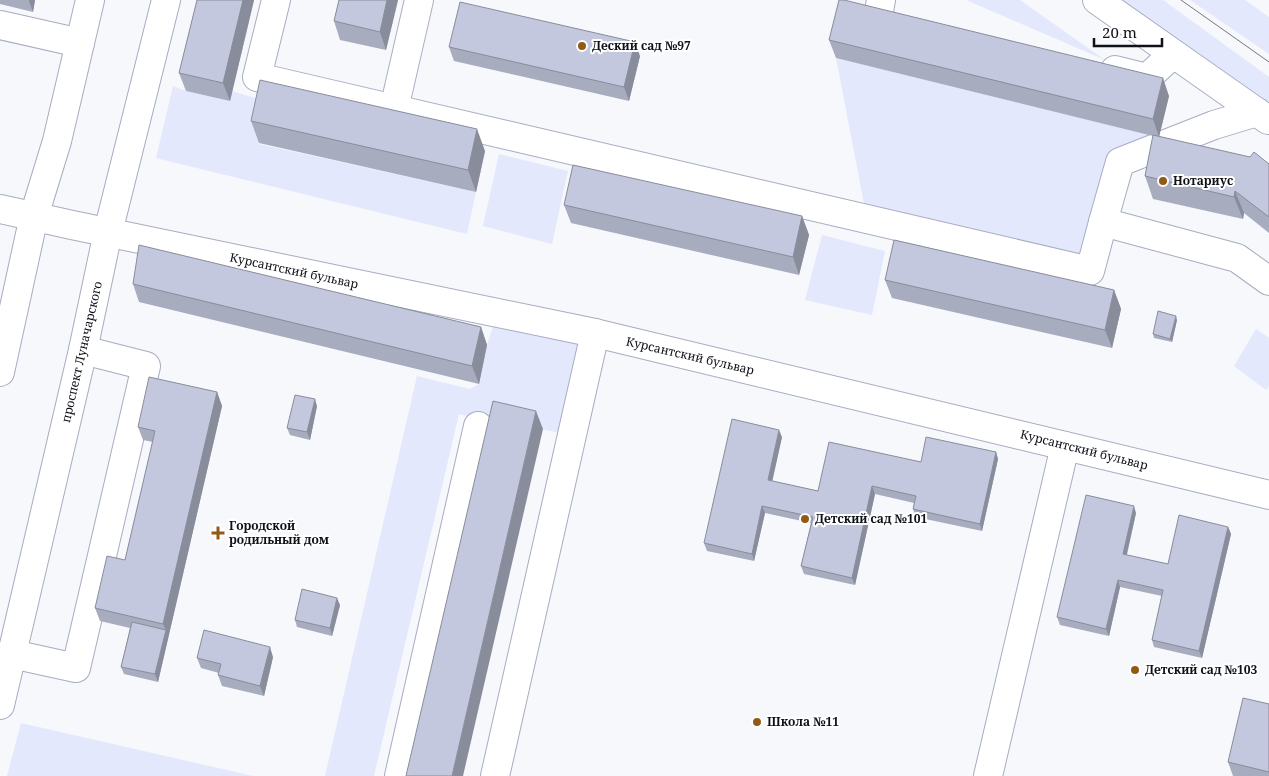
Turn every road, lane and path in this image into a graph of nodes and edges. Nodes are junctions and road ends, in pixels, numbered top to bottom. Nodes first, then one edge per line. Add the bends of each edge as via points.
1 (90, 0) edge
2 (166, 0) edge
3 (276, 0) edge
4 (418, 0) edge
5 (1098, 0) edge
6 (0, 25) edge
7 (80, 42) junction
8 (1173, 54) junction
9 (1090, 64) edge
10 (394, 109) junction
11 (1263, 117) edge
12 (0, 209) edge
13 (34, 216) junction
14 (1103, 222) junction
15 (108, 232) junction
16 (1269, 282) edge
17 (595, 333) junction
18 (83, 350) junction
19 (0, 372) edge
20 (478, 426) dead end
21 (1064, 446) junction
22 (1269, 495) edge
23 (12, 654) junction
24 (0, 705) edge
25 (399, 776) edge
26 (495, 776) edge
27 (988, 776) edge

1 - 7 street
2 - 15 street, проспект Луначарского
3 - 10 street via 257,77
4 - 10 street
5 - 8 street
6 - 7 street
7 - 13 street via 57,141
8 - 9 street via 1148,78
8 - 11 street
10 - 14 street via 1090,271
11 - 14 street via 1214,125 1120,162
12 - 13 street, Курсантский бульвар
13 - 15 street, Курсантский бульвар
13 - 19 street
14 - 16 street via 1237,258
15 - 17 street, Курсантский бульвар
15 - 18 street, проспект Луначарского
17 - 21 street, Курсантский бульвар
17 - 26 street
18 - 23 street, проспект Луначарского
18 - 23 street via 146,366 76,668
20 - 25 street
21 - 22 street, Курсантский бульвар
21 - 27 street
23 - 24 street, проспект Луначарского

